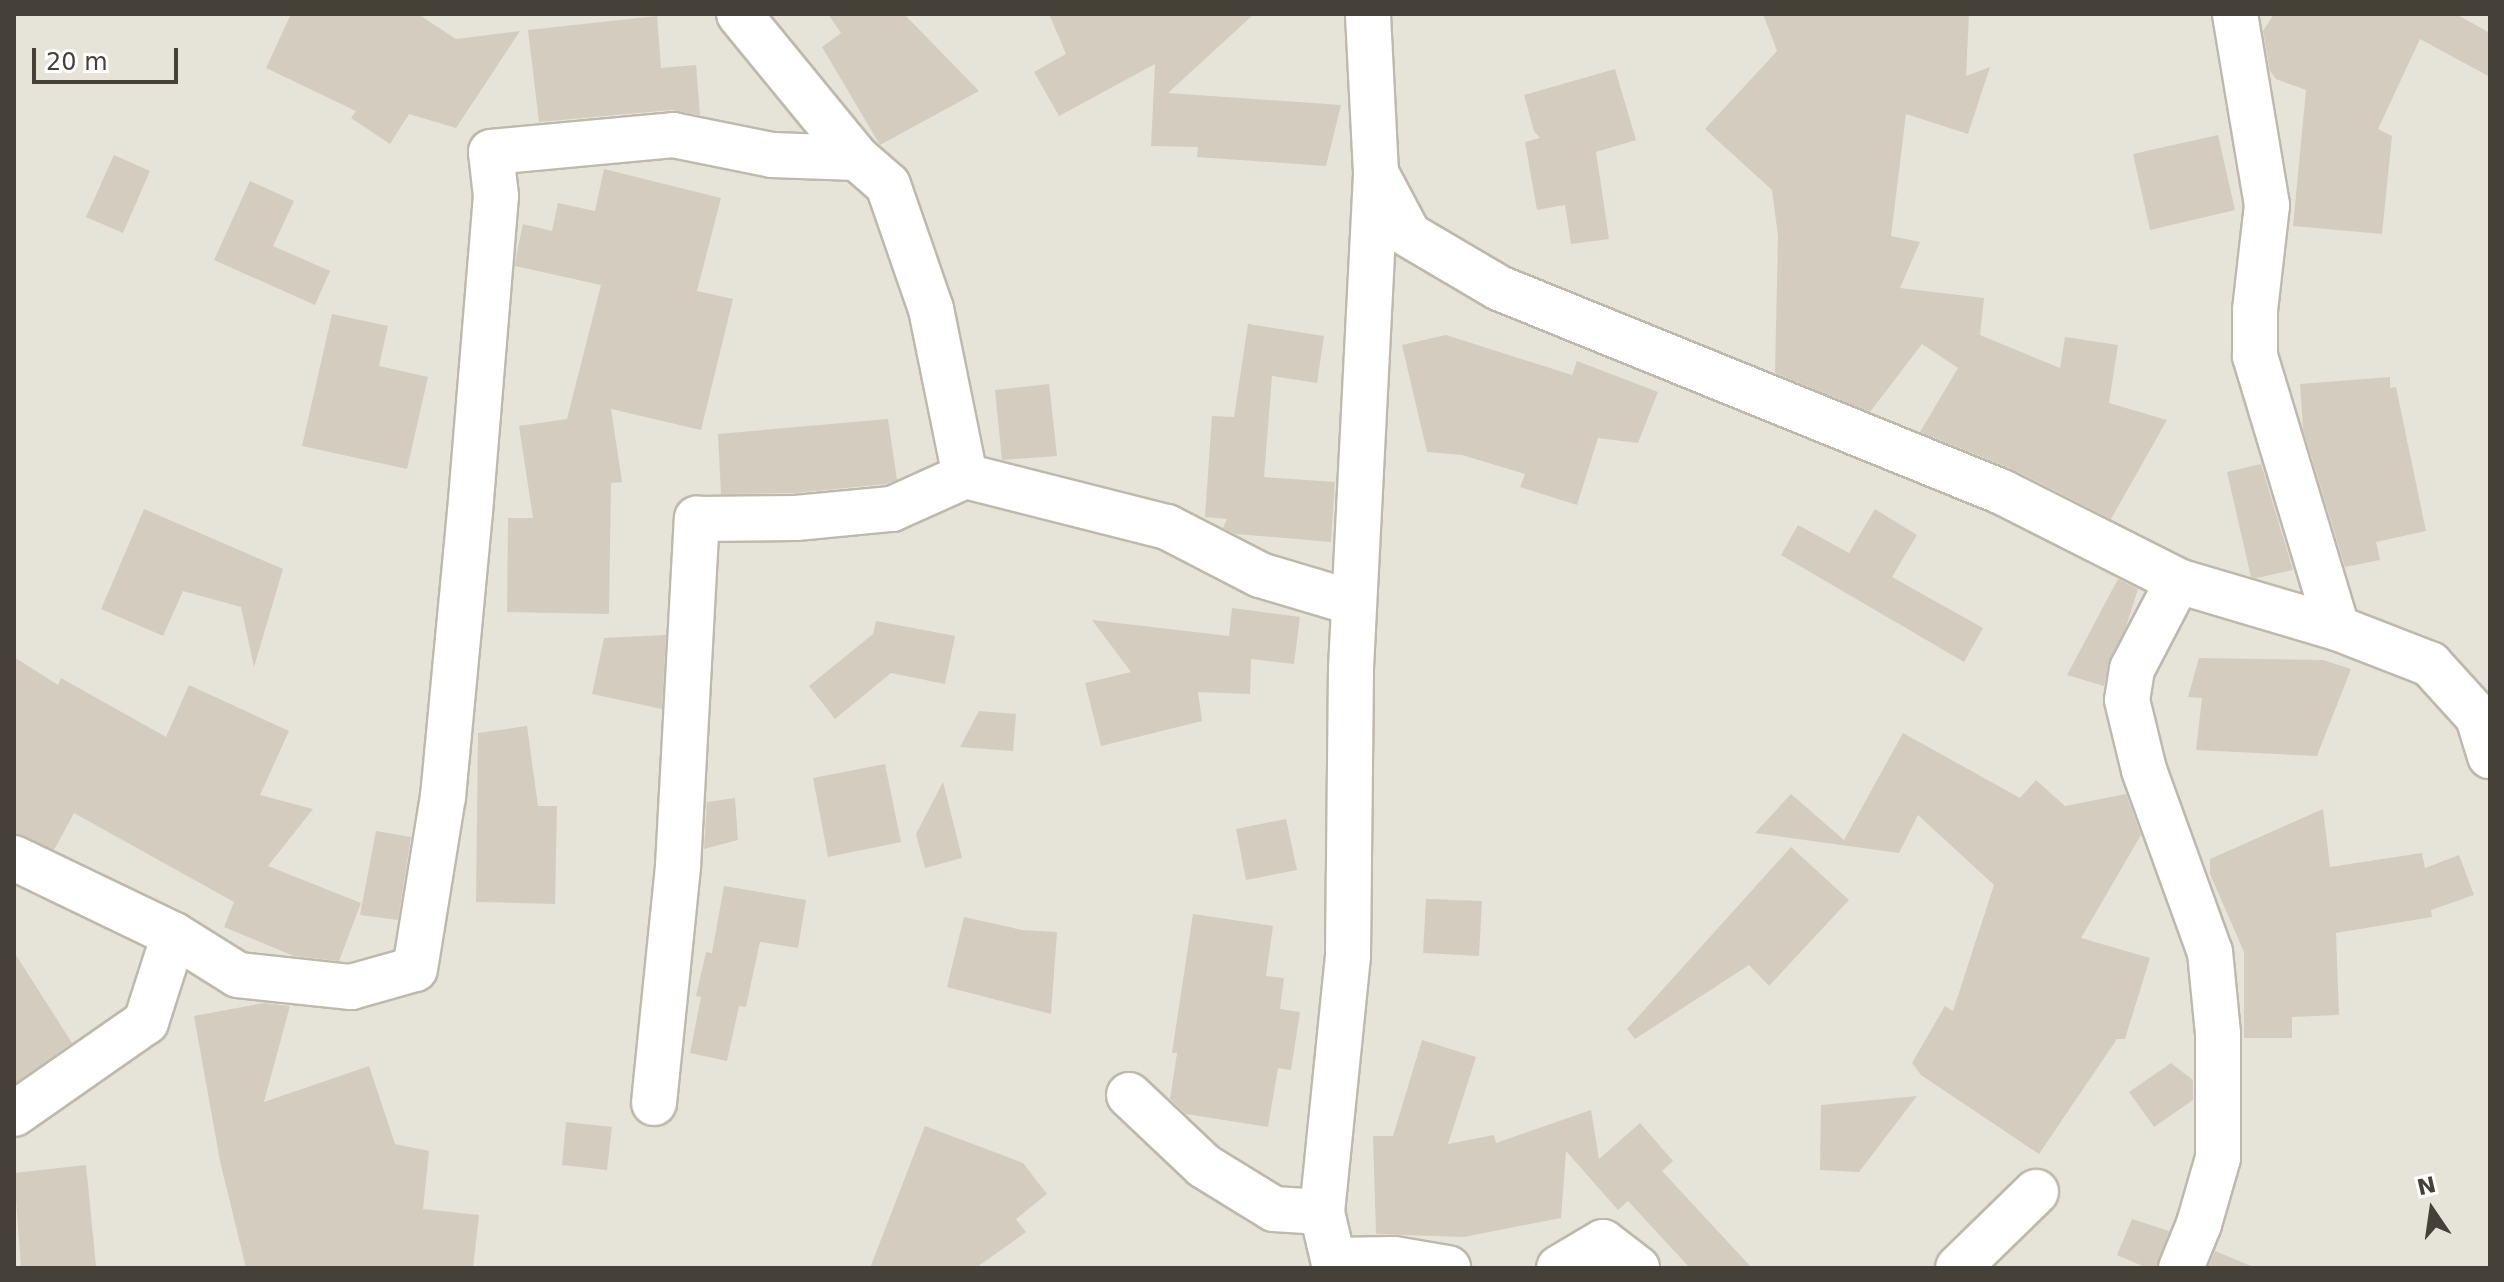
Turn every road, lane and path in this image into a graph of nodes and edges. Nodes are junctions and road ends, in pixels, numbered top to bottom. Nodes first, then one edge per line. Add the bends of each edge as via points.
1 (739, 14) edge
2 (1368, 14) edge
3 (2235, 14) edge
4 (857, 158) junction
5 (1376, 173) junction
6 (965, 476) junction
7 (2178, 581) junction
8 (1354, 603) junction
9 (2337, 628) junction
10 (2486, 728) edge
11 (14, 858) edge
12 (174, 935) junction
13 (1129, 1095) dead end
14 (654, 1103) dead end
15 (14, 1114) edge
16 (2036, 1192) dead end
17 (1322, 1212) junction
18 (1335, 1264) edge
19 (1448, 1268) edge
20 (1559, 1268) edge
21 (1637, 1268) edge
22 (1958, 1268) edge
23 (2181, 1268) edge

1 - 4 street
2 - 5 street
3 - 9 street via 2267,205 2255,356
4 - 6 street via 888,185 931,309
4 - 12 street via 772,155 673,135 491,152 496,196 470,512 443,797 415,969 351,987 238,975
5 - 7 street via 1409,235 1499,288 2002,492
5 - 8 street
6 - 8 street via 1167,527 1260,575
6 - 14 street via 892,509 796,518 697,519 678,866
7 - 9 street
7 - 23 street via 2132,669 2127,700 2144,770 2210,952 2217,1021 2218,1158
8 - 17 street via 1348,955
9 - 10 street via 2430,664
11 - 12 street
12 - 15 street via 146,1022
13 - 17 street via 1204,1166 1274,1209
16 - 22 street
17 - 18 street
18 - 19 street via 1394,1259
20 - 21 street via 1603,1242

